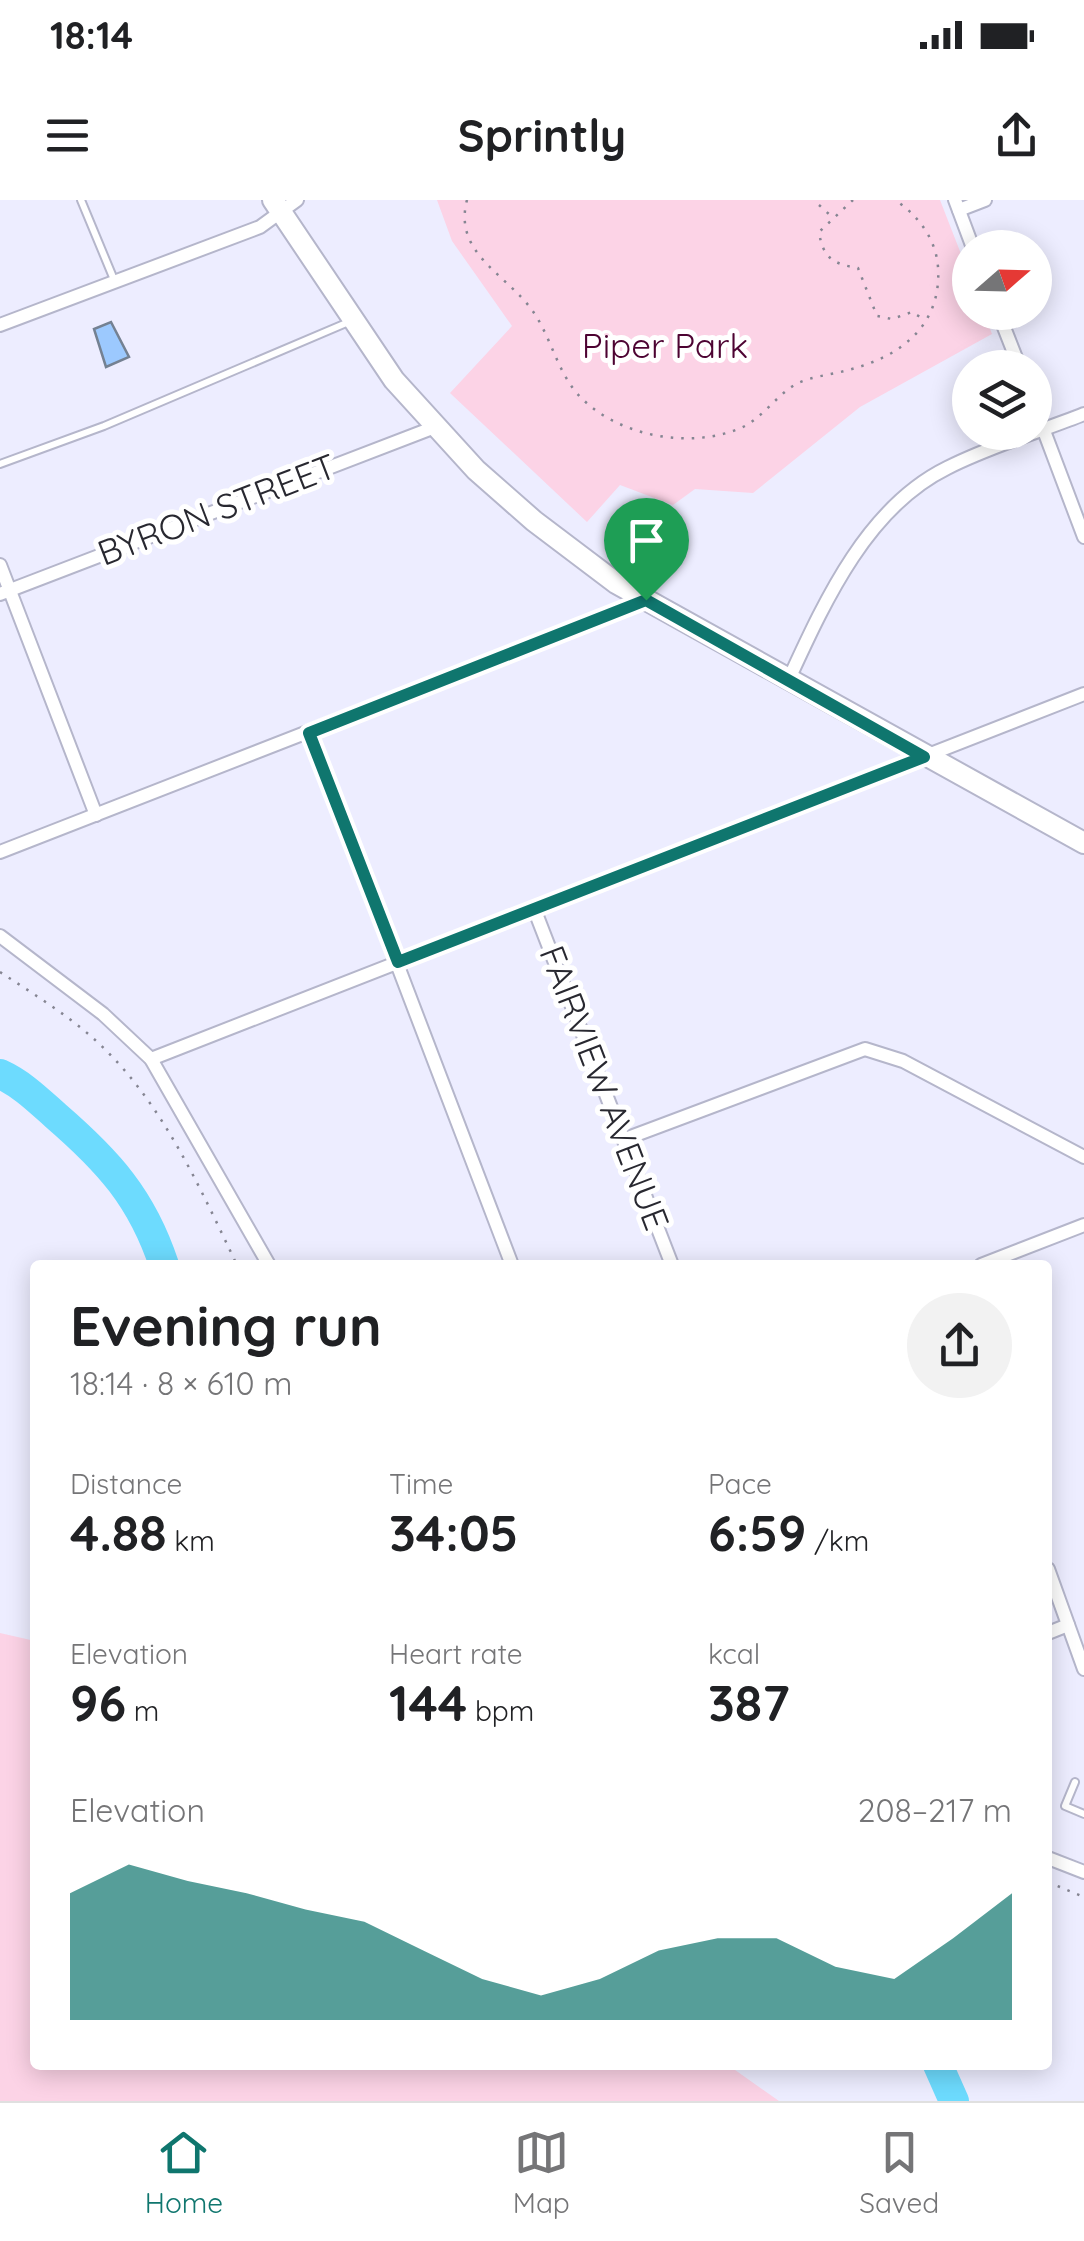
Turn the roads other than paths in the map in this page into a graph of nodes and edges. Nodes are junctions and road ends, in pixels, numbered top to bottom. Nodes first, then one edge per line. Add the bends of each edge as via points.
1 (82, 200) edge
2 (985, 200) edge
3 (283, 204) edge
4 (957, 205) edge
5 (966, 230) edge
6 (115, 282) junction
7 (351, 322) junction
8 (0, 325) edge
9 (1084, 414) edge
10 (435, 427) junction
11 (1052, 427) edge
12 (992, 450) edge
13 (1051, 450) edge
14 (0, 464) edge
15 (1084, 537) edge
16 (0, 564) edge
17 (5, 592) edge
18 (646, 600) junction
19 (788, 681) junction
20 (1084, 694) edge
21 (309, 733) junction
22 (924, 757) junction
23 (96, 815) junction
24 (1084, 843) edge
25 (0, 852) edge
26 (535, 911) junction
27 (0, 936) edge
28 (398, 962) junction
29 (151, 1060) junction
30 (624, 1139) junction
31 (1084, 1157) edge
32 (1084, 1225) edge
33 (266, 1260) edge
34 (510, 1260) edge
35 (670, 1260) edge
36 (994, 1260) edge
37 (1052, 1580) edge
38 (1068, 1626) junction
39 (1052, 1632) edge
40 (1084, 1670) edge
41 (1075, 1782) dead end
42 (1084, 1814) edge
43 (1052, 1860) edge
44 (1084, 1872) edge

1 - 6 lane
2 - 4 street
3 - 6 street via 260,227
3 - 7 main road
4 - 5 street
6 - 8 street
7 - 10 main road
7 - 14 lane
9 - 11 street
10 - 17 street, BYRON STREET
10 - 18 main road via 534,521
12 - 19 street via 946,468 880,520
13 - 15 street
16 - 17 street
17 - 23 street
18 - 19 main road
18 - 21 street
19 - 22 main road
20 - 22 street
21 - 23 street
21 - 28 street
22 - 24 main road
22 - 26 street
23 - 25 street
26 - 28 street
26 - 30 street, FAIRVIEW AVENUE
27 - 29 street via 103,1014
28 - 29 street
28 - 34 street
29 - 33 street
30 - 31 street via 865,1049 903,1061
30 - 35 street, FAIRVIEW AVENUE
32 - 36 street
37 - 38 street
38 - 39 street
38 - 40 street
41 - 42 lane via 1065,1806
43 - 44 street

